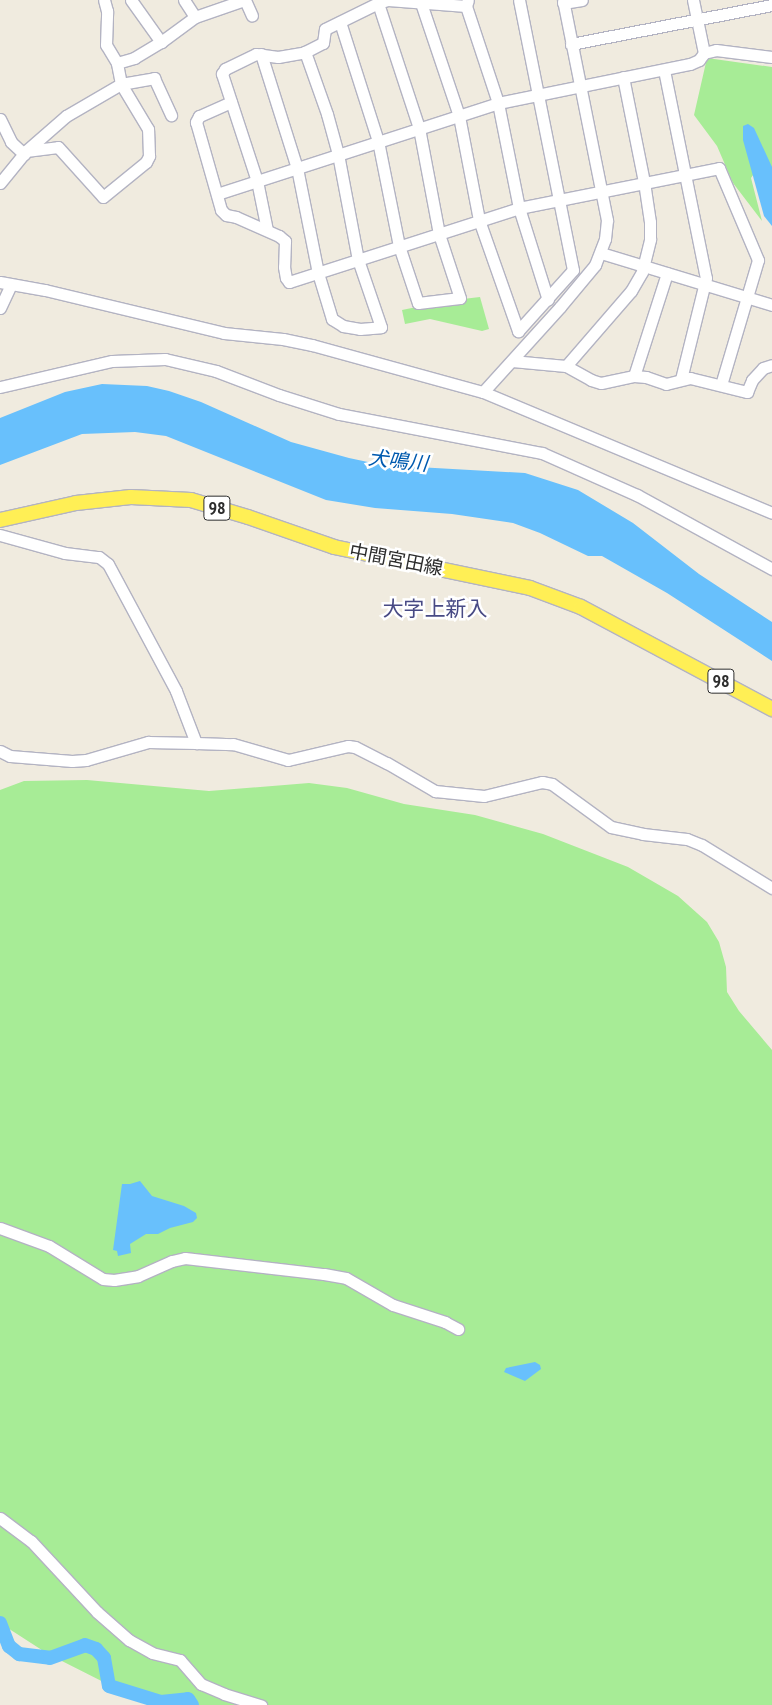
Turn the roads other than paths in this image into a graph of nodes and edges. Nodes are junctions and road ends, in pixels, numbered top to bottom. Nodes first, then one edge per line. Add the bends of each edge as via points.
1 (104, 0) edge
2 (131, 0) edge
3 (184, 0) edge
4 (519, 0) edge
5 (582, 0) edge
6 (693, 0) edge
7 (238, 1) edge
8 (563, 2) edge
9 (378, 3) junction
10 (421, 3) junction
11 (467, 3) edge
12 (772, 5) edge
13 (252, 16) dead end
14 (195, 17) junction
15 (698, 20) junction
16 (340, 22) junction
17 (161, 42) junction
18 (571, 44) junction
19 (305, 52) junction
20 (704, 53) junction
21 (261, 54) junction
22 (772, 57) edge
23 (118, 63) junction
24 (664, 70) junction
25 (623, 78) junction
26 (121, 84) junction
27 (580, 86) junction
28 (538, 94) junction
29 (231, 102) junction
30 (498, 103) junction
31 (170, 115) dead end
32 (458, 116) junction
33 (0, 119) edge
34 (419, 128) junction
35 (378, 141) junction
36 (25, 153) junction
37 (338, 154) junction
38 (297, 168) junction
39 (685, 174) junction
40 (257, 181) junction
41 (644, 182) junction
42 (0, 183) edge
43 (601, 190) junction
44 (217, 194) junction
45 (559, 200) junction
46 (519, 208) junction
47 (479, 220) junction
48 (267, 230) junction
49 (439, 234) junction
50 (398, 246) junction
51 (601, 253) junction
52 (358, 260) junction
53 (643, 267) junction
54 (318, 273) junction
55 (667, 274) junction
56 (6, 283) edge
57 (705, 284) junction
58 (746, 297) junction
59 (548, 300) junction
60 (772, 305) edge
61 (0, 308) edge
62 (512, 361) junction
63 (771, 363) edge
64 (566, 366) junction
65 (634, 376) junction
66 (681, 379) junction
67 (721, 385) junction
68 (0, 387) edge
69 (484, 392) junction
70 (772, 513) edge
71 (0, 520) edge
72 (0, 535) edge
73 (772, 569) edge
74 (772, 709) edge
75 (196, 743) junction
76 (0, 751) edge
77 (772, 888) edge
78 (0, 1228) edge
79 (458, 1328) dead end
80 (0, 1518) edge
81 (261, 1705) edge

1 - 23 street via 106,45
2 - 17 street
3 - 14 street
4 - 28 street
5 - 8 street
6 - 15 street
7 - 13 street
7 - 14 street
8 - 18 street
9 - 10 street via 388,0
9 - 16 street
9 - 34 street
10 - 11 street
10 - 32 street
11 - 30 street
12 - 15 street
14 - 17 street
15 - 18 street
15 - 20 street
16 - 19 street via 325,29 323,43
16 - 35 street
17 - 23 street via 134,58
18 - 27 street
19 - 21 street via 278,57
19 - 37 street
20 - 22 street via 716,50
20 - 24 street via 690,64
21 - 29 street via 225,69 222,74
21 - 38 street
23 - 26 street
24 - 25 street
24 - 39 street
25 - 27 street
25 - 41 street
26 - 31 street via 154,78
26 - 36 street via 66,116
26 - 36 street via 148,128 148,156 139,168 103,197 58,147
27 - 28 street
27 - 43 street
28 - 30 street
28 - 45 street
29 - 40 street
29 - 44 street via 205,113 196,122
30 - 32 street
30 - 46 street
32 - 34 street
32 - 47 street
33 - 36 street via 11,142
34 - 35 street
34 - 49 street
35 - 37 street
35 - 50 street
36 - 42 street
37 - 38 street
37 - 52 street
38 - 40 street
38 - 54 street
39 - 41 street
39 - 57 street
39 - 58 street via 719,168 757,255
40 - 44 street
40 - 48 street
41 - 43 street
41 - 53 street via 650,230
43 - 45 street
43 - 51 street via 607,220
44 - 48 street via 226,215
45 - 46 street
45 - 59 street via 573,270
46 - 47 street
46 - 59 street
47 - 49 street
47 - 59 street via 518,331
48 - 54 street via 285,241 284,267 290,282
49 - 50 street
49 - 50 street via 460,298 418,303
50 - 52 street
51 - 53 street
51 - 62 street via 595,265
52 - 54 street
52 - 54 street via 381,327 360,329 343,326 332,319
53 - 55 street
53 - 64 street via 631,291
55 - 57 street
55 - 65 street
56 - 61 street
56 - 69 street via 224,333 320,346
57 - 58 street
57 - 66 street
58 - 60 street
58 - 67 street
62 - 64 street
62 - 69 street
63 - 67 street via 752,380 747,392
64 - 65 street via 601,383
65 - 66 street via 666,384
66 - 67 street
68 - 73 street via 112,361 166,359 216,371 339,414 542,453 637,495
69 - 70 street
71 - 74 main road, 中間宮田線 / 98 via 76,503 131,497 191,500 334,547 530,588 581,607
72 - 75 street via 65,554 99,557 108,564 176,691
75 - 76 street via 148,742 72,761 10,756
75 - 77 street via 233,744 288,760 355,747 435,791 448,794 484,796 542,782 552,784 611,827 687,839
78 - 79 street via 49,1246 103,1279 138,1276 185,1258 324,1274 346,1278 393,1305
80 - 81 street via 31,1541 97,1612 128,1640 152,1653 180,1660 201,1684

